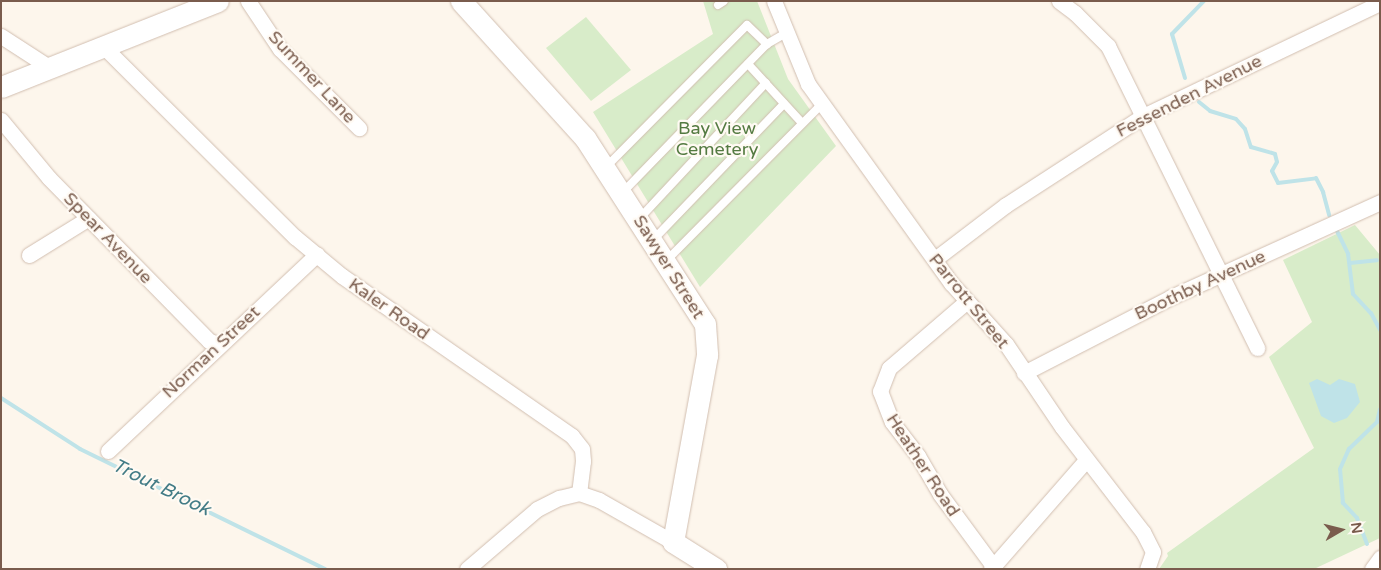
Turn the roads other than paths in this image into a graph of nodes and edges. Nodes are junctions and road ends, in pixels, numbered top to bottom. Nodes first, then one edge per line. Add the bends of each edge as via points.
1 (218, 1) edge
2 (248, 1) edge
3 (460, 1) edge
4 (774, 1) edge
5 (1059, 1) edge
6 (1380, 3) edge
7 (786, 33) junction
8 (1, 36) edge
9 (767, 44) junction
10 (103, 46) junction
11 (748, 64) junction
12 (49, 67) junction
13 (766, 83) junction
14 (1, 87) edge
15 (784, 104) junction
16 (822, 104) junction
17 (1143, 116) junction
18 (3, 122) edge
19 (802, 124) junction
20 (359, 128) dead end
21 (606, 167) junction
22 (623, 192) junction
23 (1380, 202) edge
24 (89, 218) junction
25 (639, 219) junction
26 (653, 240) junction
27 (317, 254) junction
28 (29, 255) dead end
29 (935, 259) junction
30 (666, 260) junction
31 (1220, 275) junction
32 (967, 301) junction
33 (219, 344) junction
34 (1257, 348) dead end
35 (1024, 373) junction
36 (108, 451) dead end
37 (1086, 460) junction
38 (579, 493) junction
39 (673, 542) junction
40 (1380, 558) edge
41 (992, 567) edge
42 (467, 569) edge
43 (716, 569) edge
44 (1147, 569) edge
45 (1372, 569) edge

1 - 10 street
2 - 20 street, Summer Lane via 280,49
3 - 21 street, Sawyer Street via 557,104
4 - 7 street, Parrott Street
5 - 17 street via 1075,12 1108,46
6 - 17 street, Fessenden Avenue
7 - 9 lane
7 - 16 street, Parrott Street via 798,66
8 - 12 street
9 - 11 lane
9 - 21 lane via 747,25
10 - 12 street
10 - 27 street, Kaler Road
11 - 13 lane
11 - 22 lane
12 - 14 street
13 - 15 lane
13 - 25 lane
15 - 19 lane
15 - 26 lane
16 - 19 lane
16 - 29 street, Parrott Street
17 - 29 street, Fessenden Avenue via 1006,205
17 - 31 street
18 - 24 street, Spear Avenue via 48,178
19 - 30 lane
21 - 22 street, Sawyer Street
22 - 25 street, Sawyer Street
23 - 31 street, Boothby Avenue
24 - 28 street
24 - 33 street, Spear Avenue via 209,341
25 - 26 street, Sawyer Street
26 - 30 street, Sawyer Street
27 - 33 street, Norman Street
27 - 38 street, Kaler Road via 342,276 572,436 582,449
29 - 32 street, Parrott Street
30 - 39 street, Sawyer Street via 701,315 708,345
31 - 34 street
31 - 35 street, Boothby Avenue via 1107,328
32 - 35 street, Parrott Street via 1006,344
32 - 41 street, Heather Road via 889,368 880,391 892,422
33 - 36 street, Norman Street
35 - 37 street, Parrott Street
37 - 41 street
37 - 44 street, Parrott Street via 1143,532 1153,552
38 - 39 street via 599,500
38 - 42 street via 559,498 537,510
39 - 43 street
40 - 45 street

